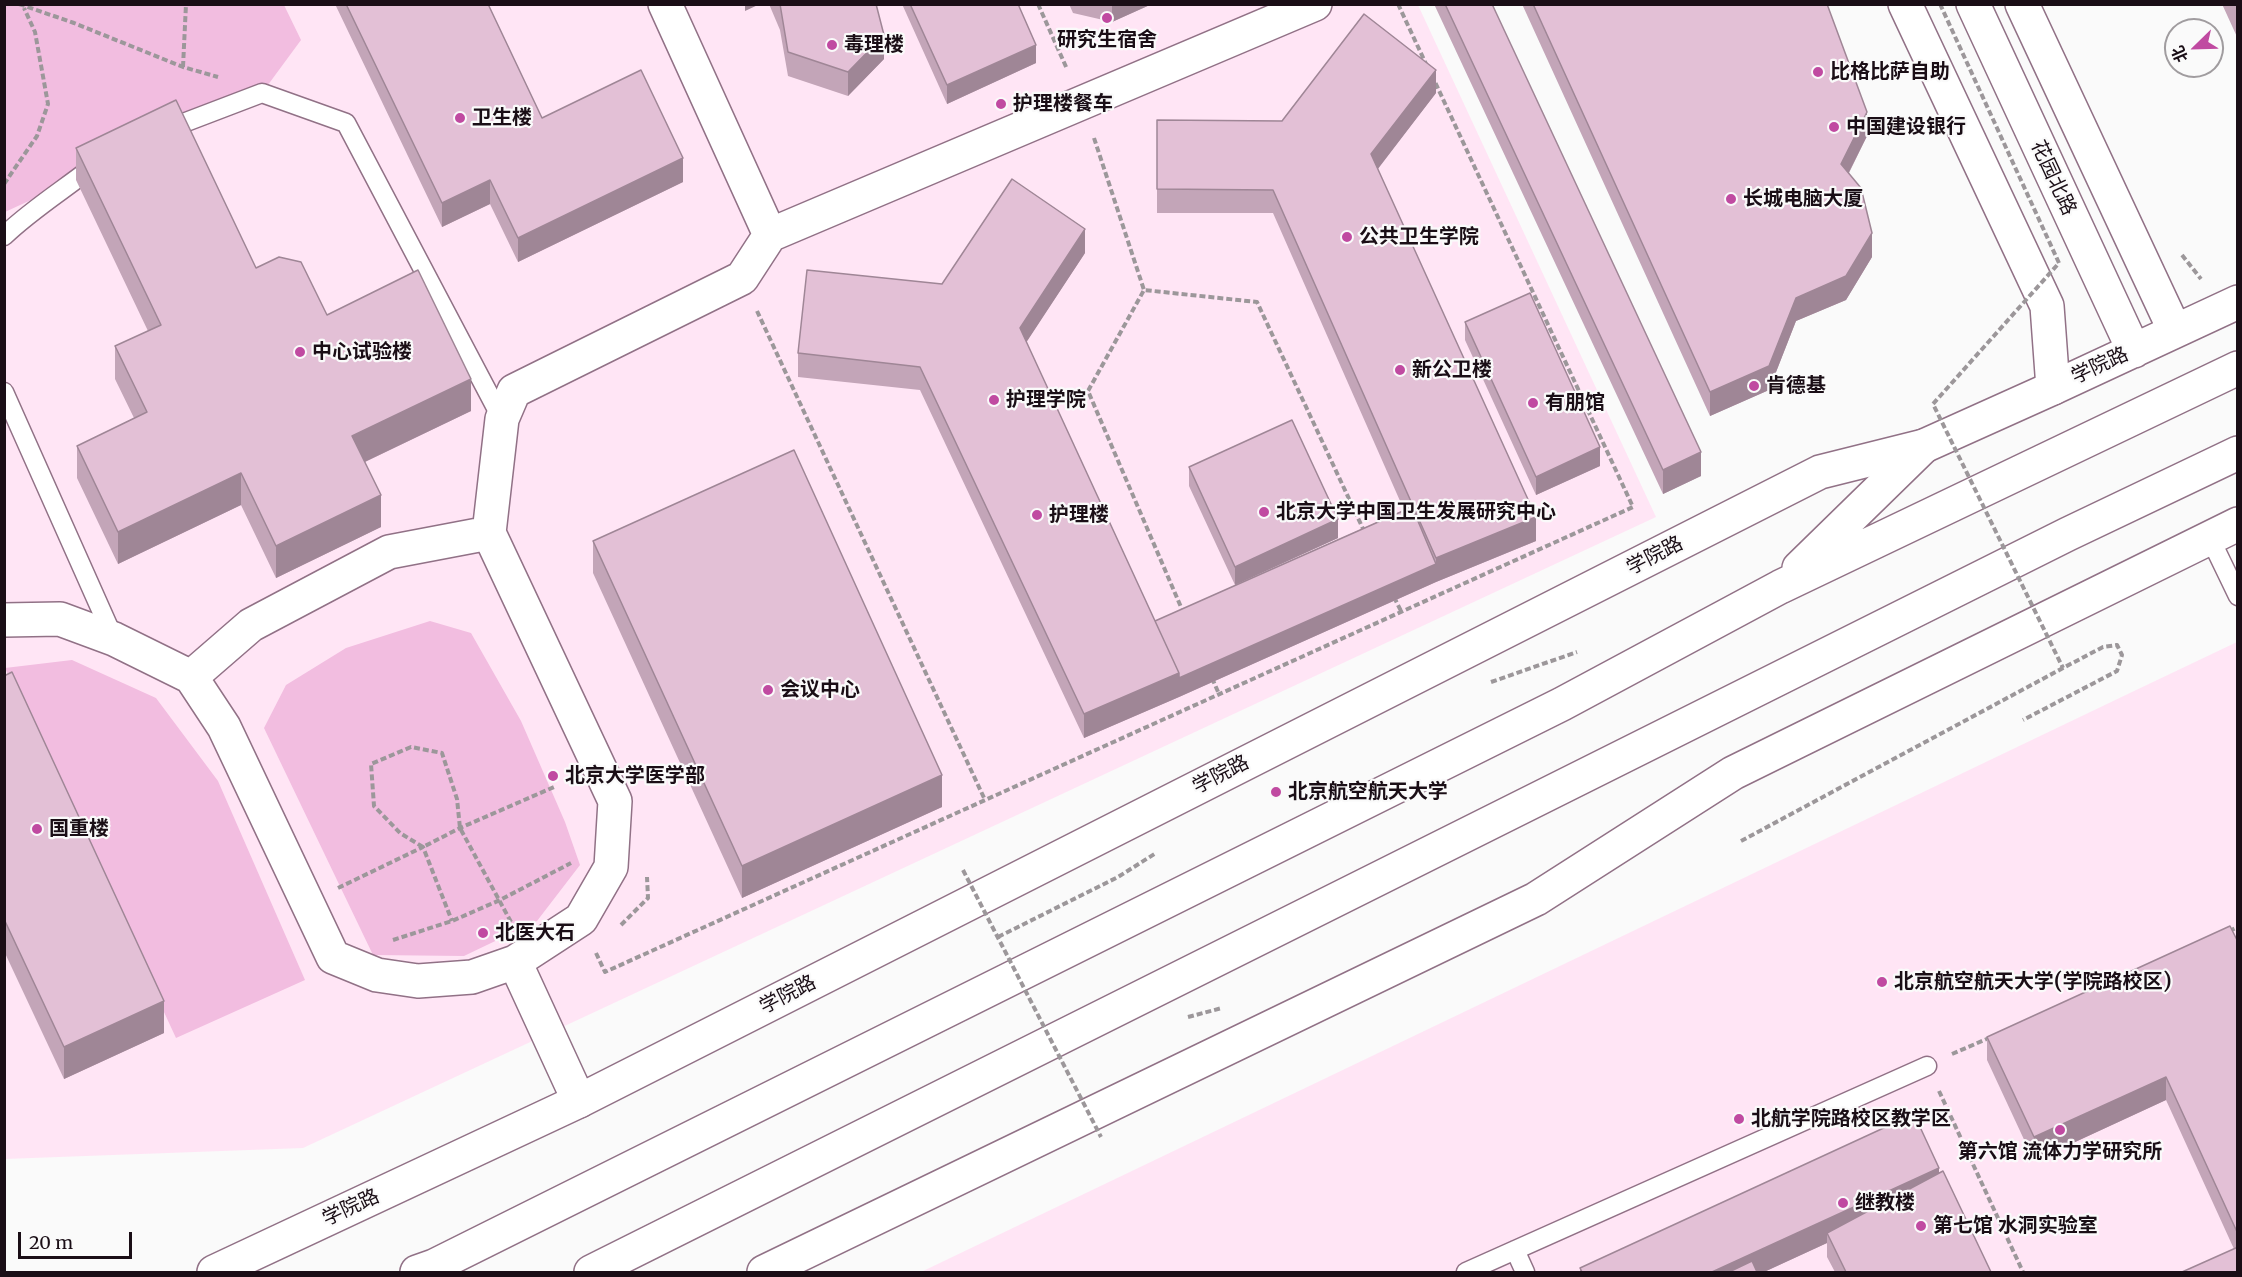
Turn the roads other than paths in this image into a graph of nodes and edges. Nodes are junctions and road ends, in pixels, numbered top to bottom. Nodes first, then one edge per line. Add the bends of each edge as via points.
1 (665, 4) edge
2 (1315, 4) edge
3 (1905, 4) edge
4 (1973, 4) edge
5 (2022, 4) edge
6 (148, 139) edge
7 (108, 158) edge
8 (4, 236) edge
9 (770, 236) junction
10 (2238, 302) edge
11 (2175, 331) junction
12 (2134, 351) junction
13 (2238, 368) edge
14 (2053, 388) junction
15 (4, 392) edge
16 (502, 419) junction
17 (1924, 446) junction
18 (2238, 453) edge
19 (2224, 531) edge
20 (489, 533) junction
21 (1780, 587) junction
22 (2238, 596) edge
23 (4, 620) edge
24 (114, 639) junction
25 (191, 677) junction
26 (515, 962) junction
27 (1927, 1066) road end
28 (579, 1101) junction
29 (1515, 1250) junction
30 (214, 1272) edge
31 (417, 1272) edge
32 (591, 1272) edge
33 (764, 1272) edge
34 (1466, 1272) edge
35 (1525, 1272) edge

1 - 9 main road
2 - 9 main road
3 - 14 main road via 2047,306
4 - 12 main road, 花园北路
5 - 11 main road
6 - 16 lane via 262,93 346,123
7 - 8 lane via 24,216
9 - 16 main road via 741,278 514,391
10 - 11 main road, 学院路
11 - 12 main road, 学院路
12 - 14 main road, 学院路
13 - 21 main road
14 - 17 main road, 学院路
15 - 24 lane
16 - 20 main road
17 - 21 main road
17 - 28 main road, 学院路 via 1820,472
18 - 32 main road via 2068,534
19 - 22 lane
19 - 33 main road via 1733,773 1536,899
20 - 25 main road via 389,552 251,625
20 - 26 main road via 615,801 611,867 581,919
21 - 31 main road via 1551,710
23 - 24 main road via 60,619
24 - 25 main road
25 - 26 main road via 224,727 333,957 377,975 418,981 472,977
26 - 28 main road
27 - 29 lane
28 - 30 main road, 学院路
29 - 34 lane
29 - 35 lane

